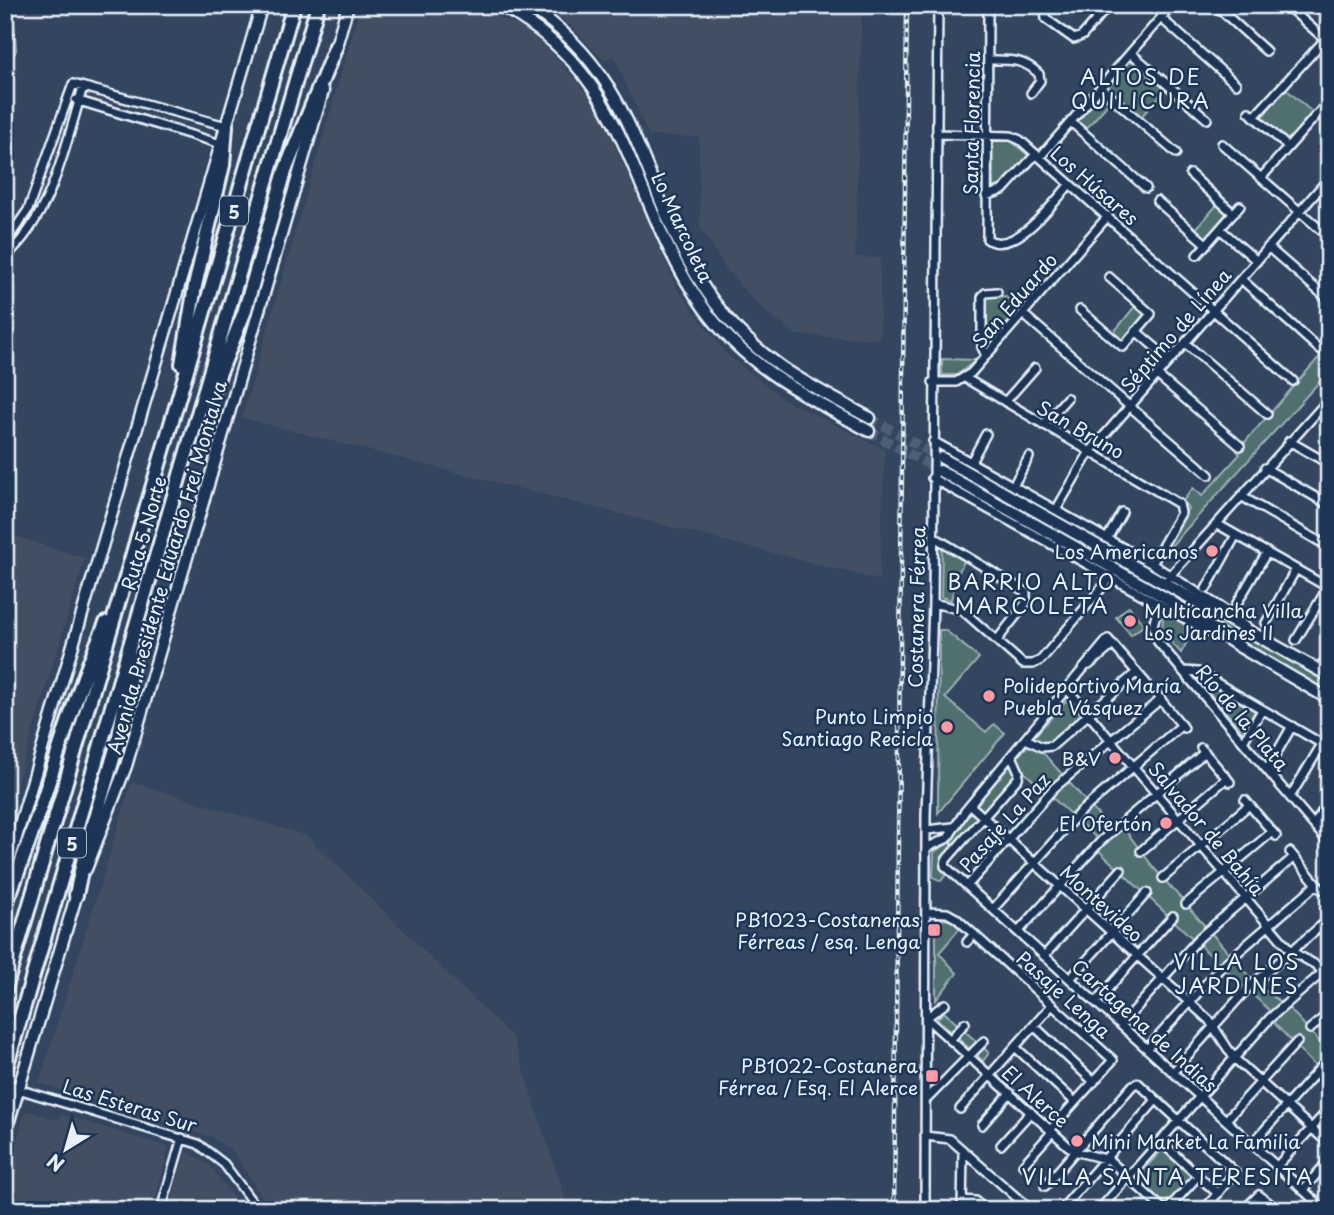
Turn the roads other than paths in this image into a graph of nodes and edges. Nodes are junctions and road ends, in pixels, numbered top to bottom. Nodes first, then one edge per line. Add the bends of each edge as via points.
1 (262, 5) edge
2 (294, 5) edge
3 (318, 5) edge
4 (346, 5) edge
5 (499, 5) edge
6 (527, 5) edge
7 (938, 5) edge
8 (988, 5) edge
9 (1051, 5) edge
10 (1109, 5) edge
11 (1172, 5) edge
12 (1215, 5) edge
13 (1288, 6) edge
14 (1161, 18) junction
15 (1327, 39) edge
16 (336, 46) junction
17 (1266, 51) dead end
18 (1131, 53) junction
19 (988, 60) junction
20 (1237, 84) dead end
21 (83, 86) junction
22 (1101, 88) junction
23 (94, 90) junction
24 (1031, 93) dead end
25 (68, 98) junction
26 (79, 101) junction
27 (1329, 101) edge
28 (91, 106) junction
29 (1207, 119) dead end
30 (1071, 122) junction
31 (226, 126) junction
32 (936, 134) junction
33 (987, 135) junction
34 (221, 144) junction
35 (1222, 144) dead end
36 (1288, 147) junction
37 (642, 149) junction
38 (628, 151) junction
39 (1177, 153) dead end
40 (1038, 155) junction
41 (649, 166) junction
42 (636, 169) junction
43 (1190, 174) dead end
44 (1261, 178) junction
45 (1329, 178) edge
46 (1070, 184) junction
47 (1146, 188) dead end
48 (986, 196) junction
49 (1157, 201) dead end
50 (1240, 206) dead end
51 (1299, 212) junction
52 (1233, 213) junction
53 (1108, 216) junction
54 (1220, 229) junction
55 (1329, 237) edge
56 (5, 243) edge
57 (1206, 244) junction
58 (1268, 247) junction
59 (1197, 255) dead end
60 (5, 257) edge
61 (1257, 261) junction
62 (1109, 277) dead end
63 (1241, 279) junction
64 (997, 292) dead end
65 (1329, 300) edge
66 (1080, 310) dead end
67 (1214, 310) junction
68 (1023, 314) junction
69 (1136, 331) junction
70 (1185, 343) junction
71 (1320, 349) dead end
72 (986, 356) junction
73 (1170, 360) junction
74 (1035, 368) dead end
75 (1157, 374) junction
76 (965, 378) junction
77 (1293, 381) dead end
78 (933, 382) junction
79 (1067, 398) dead end
80 (1329, 399) edge
81 (1005, 402) junction
82 (1130, 406) junction
83 (1267, 415) dead end
84 (173, 416) junction
85 (870, 418) tunnel mouth
86 (1043, 425) junction
87 (869, 431) tunnel mouth
88 (192, 433) junction
89 (986, 434) dead end
90 (933, 441) junction
91 (1289, 441) junction
92 (1240, 446) dead end
93 (1089, 453) junction
94 (1029, 457) dead end
95 (942, 458) tunnel mouth
96 (1327, 459) edge
97 (971, 462) junction
98 (1265, 468) junction
99 (936, 475) junction
100 (1209, 475) dead end
101 (1013, 486) junction
102 (1241, 496) junction
103 (1329, 505) edge
104 (1056, 509) junction
105 (1122, 512) dead end
106 (1217, 524) junction
107 (1236, 535) junction
108 (934, 537) junction
109 (1107, 539) junction
110 (1329, 547) edge
111 (1267, 552) junction
112 (1152, 564) junction
113 (1296, 569) junction
114 (1111, 577) junction
115 (1171, 577) junction
116 (125, 581) junction
117 (1159, 581) junction
118 (1328, 587) edge
119 (1206, 589) dead end
120 (933, 603) junction
121 (1159, 604) junction
122 (1236, 605) dead end
123 (139, 616) junction
124 (1266, 623) dead end
125 (1248, 632) junction
126 (998, 639) junction
127 (1229, 639) junction
128 (1296, 640) dead end
129 (1240, 647) junction
130 (1329, 654) edge
131 (1295, 656) junction
132 (1184, 671) junction
133 (1137, 673) junction
134 (1324, 673) edge
135 (1286, 674) junction
136 (1146, 683) dead end
137 (1068, 689) junction
138 (1329, 699) edge
139 (1262, 710) junction
140 (1089, 714) junction
141 (1292, 726) junction
142 (1026, 739) junction
143 (1112, 739) junction
144 (1243, 742) junction
145 (1325, 746) edge
146 (1012, 756) junction
147 (1134, 766) junction
148 (1267, 770) junction
149 (1156, 793) junction
150 (1290, 797) junction
151 (1329, 800) edge
152 (970, 805) junction
153 (983, 816) junction
154 (1178, 819) junction
155 (1314, 825) junction
156 (953, 827) junction
157 (927, 830) junction
158 (1009, 839) junction
159 (1329, 843) edge
160 (928, 846) junction
161 (1201, 846) junction
162 (1140, 851) dead end
163 (1035, 863) junction
164 (1121, 870) dead end
165 (1224, 872) junction
166 (5, 875) edge
167 (1163, 877) dead end
168 (967, 886) junction
169 (1060, 886) junction
170 (1147, 893) dead end
171 (76, 895) junction
172 (1246, 898) junction
173 (1186, 904) dead end
174 (5, 905) edge
175 (993, 909) junction
176 (1086, 909) junction
177 (928, 912) junction
178 (1173, 916) dead end
179 (1329, 919) edge
180 (1269, 925) junction
181 (1112, 932) junction
182 (1018, 933) junction
183 (974, 934) junction
184 (967, 942) dead end
185 (1291, 951) junction
186 (994, 952) junction
187 (1137, 955) junction
188 (1044, 956) junction
189 (987, 960) dead end
190 (1014, 970) junction
191 (1327, 972) edge
192 (1007, 977) dead end
193 (1070, 979) junction
194 (1163, 979) junction
195 (1033, 988) junction
196 (5, 989) edge
197 (1027, 995) dead end
198 (1096, 1002) junction
199 (1189, 1002) junction
200 (944, 1004) dead end
201 (1052, 1005) junction
202 (1329, 1013) edge
203 (926, 1018) junction
204 (965, 1023) dead end
205 (1214, 1025) junction
206 (1034, 1026) junction
207 (1121, 1026) junction
208 (1310, 1028) dead end
209 (950, 1040) junction
210 (984, 1041) dead end
211 (1297, 1042) dead end
212 (1015, 1047) junction
213 (1147, 1049) junction
214 (968, 1055) junction
215 (1234, 1058) junction
216 (1329, 1058) edge
217 (5, 1071) edge
218 (1172, 1072) junction
219 (990, 1076) junction
220 (1094, 1082) junction
221 (1260, 1082) junction
222 (5, 1085) edge
223 (18, 1089) junction
224 (1010, 1093) junction
225 (1200, 1097) junction
226 (1156, 1100) junction
227 (926, 1101) junction
228 (1075, 1102) junction
229 (1286, 1105) junction
230 (960, 1108) dead end
231 (1329, 1109) edge
232 (1031, 1112) junction
233 (1226, 1120) junction
234 (1180, 1121) junction
235 (982, 1125) dead end
236 (1311, 1128) junction
237 (1051, 1131) junction
238 (5, 1134) edge
239 (925, 1136) junction
240 (182, 1138) junction
241 (1161, 1142) junction
242 (1252, 1144) junction
243 (1329, 1144) edge
244 (1002, 1145) dead end
245 (1074, 1150) junction
246 (963, 1151) junction
247 (1105, 1157) junction
248 (1329, 1160) edge
249 (1023, 1165) dead end
250 (1277, 1166) junction
251 (1198, 1175) junction
252 (1129, 1177) junction
253 (1045, 1186) dead end
254 (1303, 1189) junction
255 (1218, 1194) junction
256 (962, 1200) junction
257 (1107, 1202) junction
258 (1066, 1204) dead end
259 (161, 1210) edge
260 (258, 1210) edge
261 (925, 1210) edge
262 (962, 1210) edge
263 (986, 1210) edge
264 (1031, 1210) edge
265 (1100, 1210) edge
266 (1116, 1210) edge
267 (1166, 1210) edge
268 (1204, 1210) edge
269 (1243, 1210) edge
270 (1278, 1210) edge
271 (1325, 1210) edge

1 - 31 main road
2 - 84 highway, Ruta 5 Norte / 5
3 - 88 highway, Ruta 5 Norte / 5
4 - 16 main road, Avenida Presidente Eduardo Frei Montalva
5 - 38 main road, Lo Marcoleta via 536,29 575,65 603,102
6 - 37 main road, Lo Marcoleta via 565,35 595,68 622,107
7 - 32 street, Costanera Férrea
8 - 19 street, Santa Florencia
9 - 10 street via 1045,11 1046,19 1073,39 1082,36
11 - 14 street
12 - 17 street
13 - 15 street
14 - 18 street
14 - 20 street
15 - 36 street via 1251,115
16 - 88 highway via 285,171 237,332
16 - 171 main road, Avenida Presidente Eduardo Frei Montalva via 126,766
18 - 22 street
18 - 29 street
19 - 24 street via 1022,60 1039,74 1040,81
19 - 33 street, Santa Florencia
21 - 23 street
21 - 25 street via 73,84
21 - 26 street
22 - 30 street
22 - 39 street
23 - 28 street via 96,100
23 - 31 street
25 - 26 street
25 - 56 street via 29,210
26 - 28 street
26 - 60 street via 41,211
27 - 36 street
28 - 34 street
30 - 40 street
30 - 47 street
31 - 34 main road
31 - 84 highway via 223,164 195,286
32 - 33 street, Los Húsares
32 - 78 street, Costanera Férrea
33 - 40 street, Los Húsares via 1014,136
33 - 48 street, Santa Florencia
34 - 166 main road
35 - 44 street
36 - 44 street
37 - 38 main road
37 - 41 main road, Lo Marcoleta
38 - 42 main road, Lo Marcoleta
40 - 46 street, Los Húsares
40 - 48 street via 1003,190
41 - 42 main road
41 - 85 main road, Lo Marcoleta via 684,253 730,322 794,378
42 - 87 main road, Lo Marcoleta via 676,262 721,330 779,382
43 - 52 street
44 - 51 street
45 - 51 street, Séptimo de Línea
46 - 48 street, Santa Florencia via 1028,230 1009,239 988,241
46 - 53 street, Los Húsares
49 - 57 street
50 - 52 street
51 - 55 street
51 - 58 street, Séptimo de Línea
52 - 54 street
53 - 67 street, Los Húsares
53 - 68 street, San Eduardo
54 - 57 street
54 - 61 street
57 - 59 street
58 - 61 street, Séptimo de Línea
58 - 65 street
61 - 63 street, Séptimo de Línea
62 - 69 street via 1151,314
63 - 67 street, Séptimo de Línea
63 - 71 street
64 - 72 street via 982,297
66 - 69 street via 1123,348
67 - 70 street, Séptimo de Línea
67 - 77 street, Los Húsares
68 - 72 street, San Eduardo
68 - 82 street
69 - 73 street
70 - 73 street, Séptimo de Línea
70 - 83 street
72 - 76 street, San Eduardo
73 - 75 street, Séptimo de Línea
74 - 81 street
75 - 82 street, Séptimo de Línea
75 - 92 street
76 - 78 street
76 - 81 street, San Bruno
78 - 90 street, Costanera Férrea
79 - 86 street
80 - 91 street
81 - 86 street, San Bruno
82 - 93 street, Séptimo de Línea
82 - 100 street
84 - 116 highway, Ruta 5 Norte / 5
86 - 93 street, San Bruno
88 - 123 highway, Ruta 5 Norte / 5
89 - 97 street
90 - 97 street
90 - 99 street, Costanera Férrea
91 - 96 street
91 - 98 street
93 - 104 street, Séptimo de Línea
93 - 112 street, San Bruno via 1181,508
94 - 101 street
95 - 117 main road
97 - 101 street
98 - 102 street
98 - 103 street
99 - 108 street, Costanera Férrea
99 - 114 street
99 - 127 main road via 1164,597
101 - 104 street
102 - 106 street
102 - 110 street
104 - 109 street
105 - 109 street
106 - 107 street
106 - 115 street
107 - 111 street
107 - 119 street
108 - 120 street, Costanera Férrea
108 - 126 street via 1026,592 1026,603
109 - 112 street
111 - 113 street
111 - 122 street
112 - 115 street
113 - 118 street
113 - 124 street
114 - 121 street
114 - 126 street via 1036,664 1023,664
115 - 117 street
115 - 125 street via 1242,621
116 - 174 highway via 84,676
116 - 196 highway, Ruta 5 Norte / 5
117 - 125 main road
118 - 128 street
120 - 126 street via 962,610
120 - 157 street, Costanera Férrea
121 - 127 street
121 - 132 street, Río de la Plata via 1154,635
123 - 171 highway via 118,742
123 - 217 highway, Ruta 5 Norte / 5
125 - 129 main road
125 - 131 main road
127 - 129 main road
129 - 135 main road
130 - 134 street
131 - 134 main road
131 - 135 main road
132 - 139 street via 1198,672
132 - 144 street, Río de la Plata
133 - 136 street
133 - 137 street via 1111,642
133 - 140 street
135 - 138 main road
137 - 140 street, Salvador de Bahía
137 - 142 street
139 - 141 street
139 - 144 street
140 - 142 street via 1052,746 1042,747
140 - 143 street, Salvador de Bahía
141 - 145 street
141 - 148 street
142 - 146 street
143 - 147 street, Salvador de Bahía
143 - 147 street, Pasaje La Paz via 1159,696 1184,727
143 - 158 street, Pasaje La Paz via 1054,788
144 - 148 street, Río de la Plata
145 - 150 street
146 - 152 street
146 - 153 street via 1019,776
147 - 149 street, Salvador de Bahía
147 - 163 street via 1079,813
148 - 150 street, Río de la Plata
149 - 154 street, Salvador de Bahía
149 - 154 street via 1203,750 1229,780
149 - 169 street via 1101,841
150 - 155 street, Río de la Plata
151 - 155 street
152 - 153 street, Montevideo
152 - 156 street
153 - 158 street, Montevideo
153 - 168 street, Cartagena de Indias via 944,863
154 - 161 street, Salvador de Bahía
154 - 162 street
155 - 159 street, Río de la Plata
156 - 157 street
156 - 160 street via 946,841
157 - 160 street, Costanera Férrea
158 - 163 street, Montevideo
158 - 168 street, Pasaje La Paz
160 - 177 street, Costanera Férrea
161 - 165 street, Salvador de Bahía
161 - 165 street via 1247,802 1274,834
161 - 167 street
163 - 169 street, Montevideo
163 - 175 street
164 - 176 street
165 - 172 street, Salvador de Bahía
165 - 173 street
168 - 175 street, Cartagena de Indias
169 - 176 street, Montevideo
169 - 182 street
170 - 181 street
171 - 223 main road, Avenida Presidente Eduardo Frei Montalva
172 - 180 street, Salvador de Bahía
172 - 180 street via 1292,855 1319,886
172 - 194 street via 1200,937
175 - 182 street, Cartagena de Indias
176 - 181 street, Montevideo
176 - 188 street
177 - 183 street, Pasaje Lenga via 950,914
177 - 203 street, Costanera Férrea
178 - 187 street
179 - 185 street
180 - 185 street, Salvador de Bahía
180 - 199 street
181 - 187 street, Montevideo
181 - 193 street
182 - 188 street, Cartagena de Indias
183 - 184 street
183 - 186 street, Pasaje Lenga
185 - 191 street, Salvador de Bahía
185 - 205 street
186 - 189 street, Pasaje Lenga
186 - 190 street, Pasaje Lenga
187 - 194 street, Montevideo
187 - 198 street
188 - 193 street, Cartagena de Indias
190 - 192 street
190 - 195 street, Pasaje Lenga
191 - 215 street via 1275,1013
193 - 198 street, Cartagena de Indias
194 - 199 street, Montevideo
194 - 207 street
195 - 197 street
195 - 201 street, Pasaje Lenga
198 - 207 street, Cartagena de Indias
199 - 205 street, Montevideo
199 - 213 street
200 - 203 street
201 - 206 street
201 - 220 street, Pasaje Lenga via 1113,1060
202 - 208 street
203 - 209 street, El Alerce
203 - 227 street, Costanera Férrea
204 - 209 street
205 - 215 street, Montevideo
205 - 218 street
206 - 212 street
206 - 220 street
207 - 213 street, Cartagena de Indias
209 - 214 street, El Alerce
210 - 214 street
211 - 221 street
212 - 219 street
212 - 228 street
213 - 218 street, Cartagena de Indias
214 - 219 street, El Alerce
214 - 227 street
215 - 221 street, Montevideo
215 - 225 street
216 - 229 street
218 - 225 street, Cartagena de Indias
219 - 224 street, El Alerce
219 - 230 street
220 - 228 street
221 - 229 street, Montevideo
221 - 233 street
222 - 223 main road, Las Esteras Sur
223 - 238 main road, Avenida Presidente Eduardo Frei Montalva
223 - 240 street, Las Esteras Sur
224 - 232 street, El Alerce
224 - 235 street
225 - 233 street, Cartagena de Indias
225 - 234 street
226 - 234 street
226 - 245 street via 1136,1083
226 - 247 street
227 - 239 street, Costanera Férrea
228 - 237 street
229 - 236 street, Montevideo
229 - 242 street
231 - 236 street
232 - 237 street, El Alerce
232 - 244 street
233 - 242 street, Cartagena de Indias
234 - 241 street
234 - 255 street via 1236,1174
236 - 243 street, Montevideo
236 - 250 street
237 - 245 street, El Alerce
237 - 249 street
239 - 246 street via 947,1137
239 - 261 street, Costanera Férrea
240 - 259 street
240 - 260 street, Las Esteras Sur via 218,1158
241 - 251 street
241 - 252 street
242 - 250 street, Cartagena de Indias
245 - 247 street, El Alerce
245 - 253 street
246 - 256 street
246 - 264 street
247 - 252 street, El Alerce
247 - 258 street
248 - 254 street
250 - 254 street, Cartagena de Indias
251 - 255 street
251 - 267 street
252 - 257 street
252 - 267 street, El Alerce
254 - 271 street, Cartagena de Indias
255 - 268 street
256 - 262 street
256 - 263 street via 976,1202
257 - 265 street
257 - 266 street
269 - 270 street via 1259,1195

